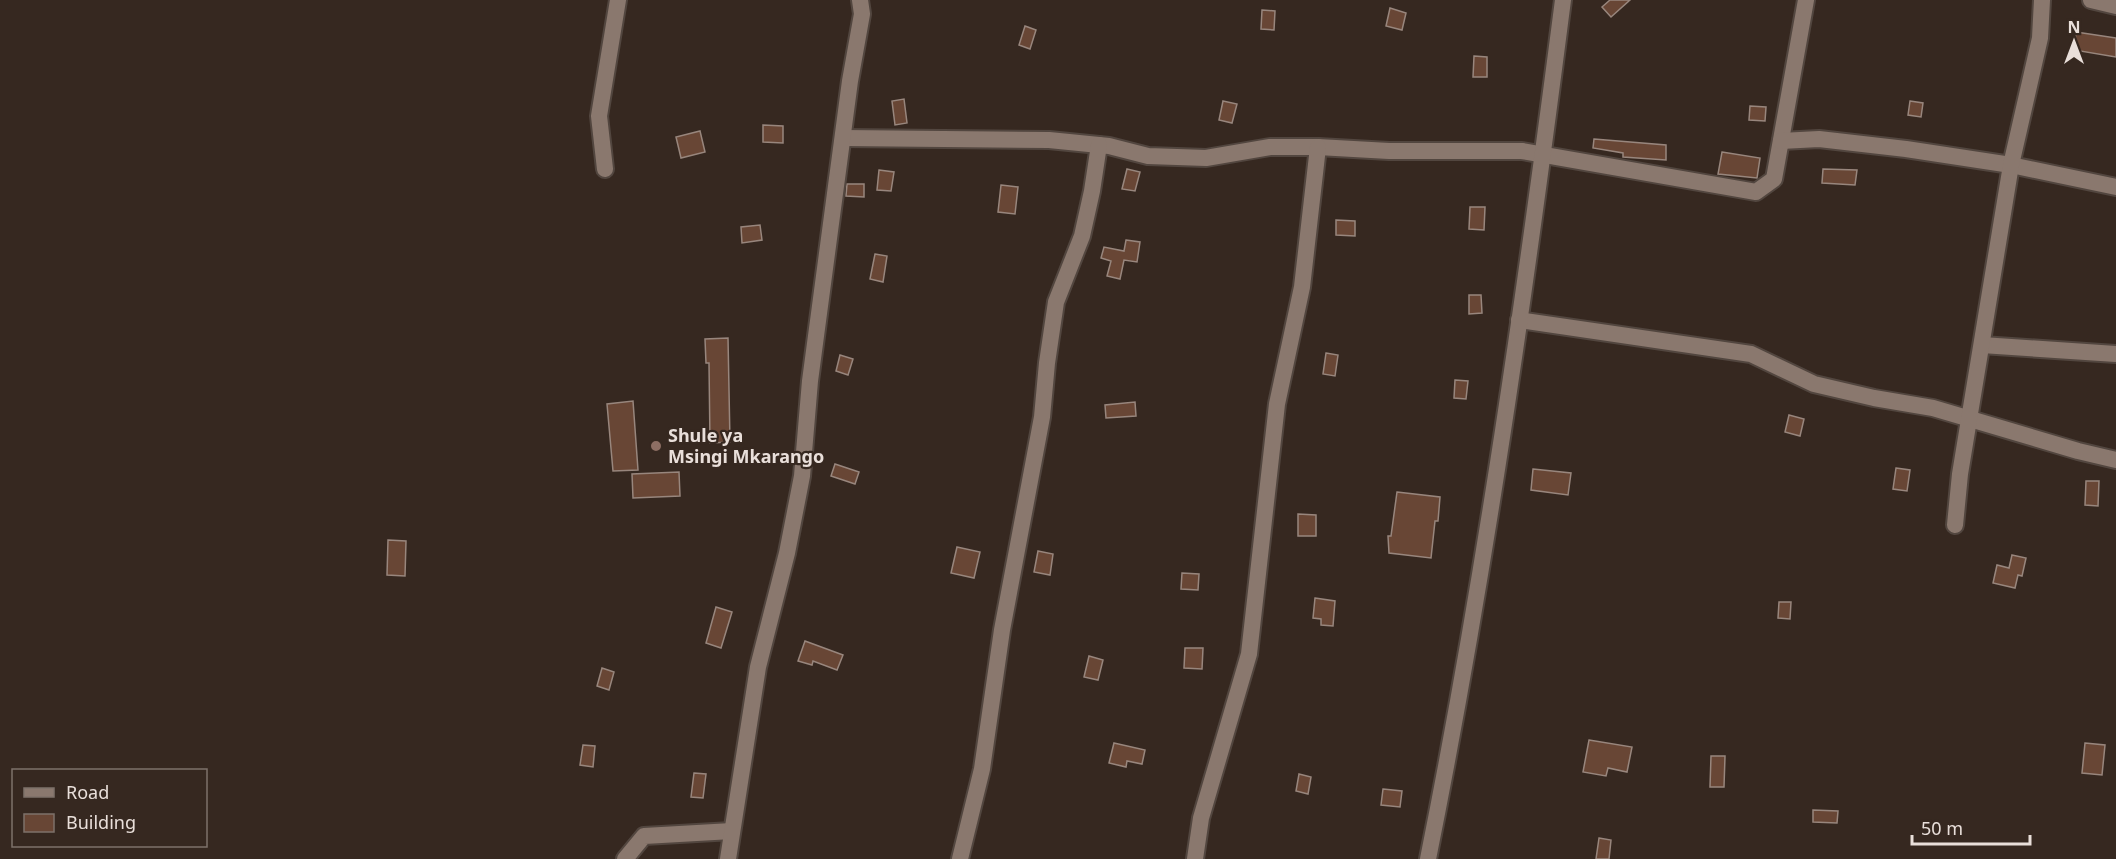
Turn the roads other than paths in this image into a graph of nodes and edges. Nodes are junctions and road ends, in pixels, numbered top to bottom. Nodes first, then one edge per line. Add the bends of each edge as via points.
1 (618, 0) edge
2 (860, 0) edge
3 (1563, 0) edge
4 (1806, 0) edge
5 (2042, 0) edge
6 (2091, 0) edge
7 (2116, 6) edge
8 (843, 138) junction
9 (1781, 141) junction
10 (1099, 145) junction
11 (1318, 147) junction
12 (1543, 155) junction
13 (2011, 165) junction
14 (605, 169) dead end
15 (2116, 187) edge
16 (1519, 320) junction
17 (1982, 345) junction
18 (2116, 354) edge
19 (1969, 420) junction
20 (2116, 460) edge
21 (1954, 525) dead end
22 (732, 831) junction
23 (625, 859) edge
24 (728, 859) edge
25 (960, 859) edge
26 (1195, 859) edge
27 (1428, 859) edge

1 - 14 street via 599,116
2 - 8 street via 862,14
3 - 12 street
4 - 9 street
5 - 13 street via 2040,38
6 - 7 street
8 - 10 street via 1049,140
8 - 22 street via 810,381 802,476 758,667
9 - 12 street via 1774,179 1756,192
9 - 13 street via 1819,139
10 - 11 street via 1148,156 1206,158 1270,147
10 - 25 street via 1082,236 1056,302 1042,417 1002,630 982,769
11 - 12 street via 1522,151
11 - 26 street via 1302,287 1277,404 1249,654 1201,818
12 - 16 street
13 - 15 street
13 - 17 street
16 - 19 street via 1751,354 1814,384 1933,408
16 - 27 street via 1480,576
17 - 18 street
17 - 19 street
19 - 20 street
19 - 21 street
22 - 23 street via 644,836
22 - 24 street

